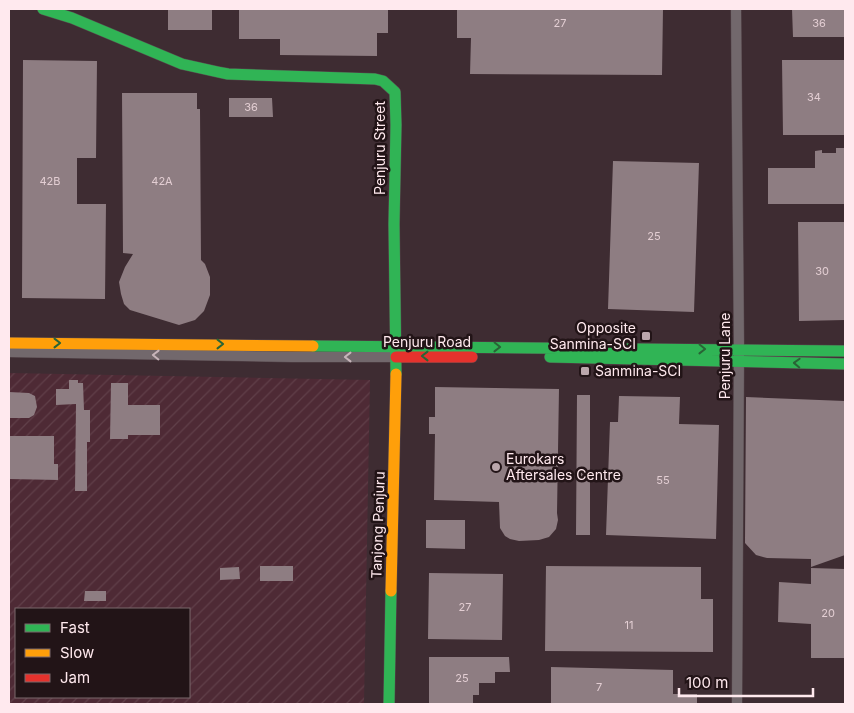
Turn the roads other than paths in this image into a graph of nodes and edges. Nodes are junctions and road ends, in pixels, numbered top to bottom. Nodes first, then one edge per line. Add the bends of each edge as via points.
1 (43, 9) edge
2 (736, 9) edge
3 (9, 343) edge
4 (396, 351) junction
5 (845, 351) edge
6 (9, 352) edge
7 (739, 355) junction
8 (845, 364) edge
9 (389, 704) edge
10 (737, 704) edge

1 - 4 street, Penjuru Street via 182,64 228,74 375,80 395,92
2 - 7 street, Penjuru Lane
3 -> 4 street, Penjuru Road
4 -> 6 street, Penjuru Road via 292,357
4 - 7 street, Penjuru Road
4 - 9 street, Tanjong Penjuru
5 - 7 street, Penjuru Road
8 -> 7 street, Penjuru Road
7 - 10 street, Penjuru Lane

